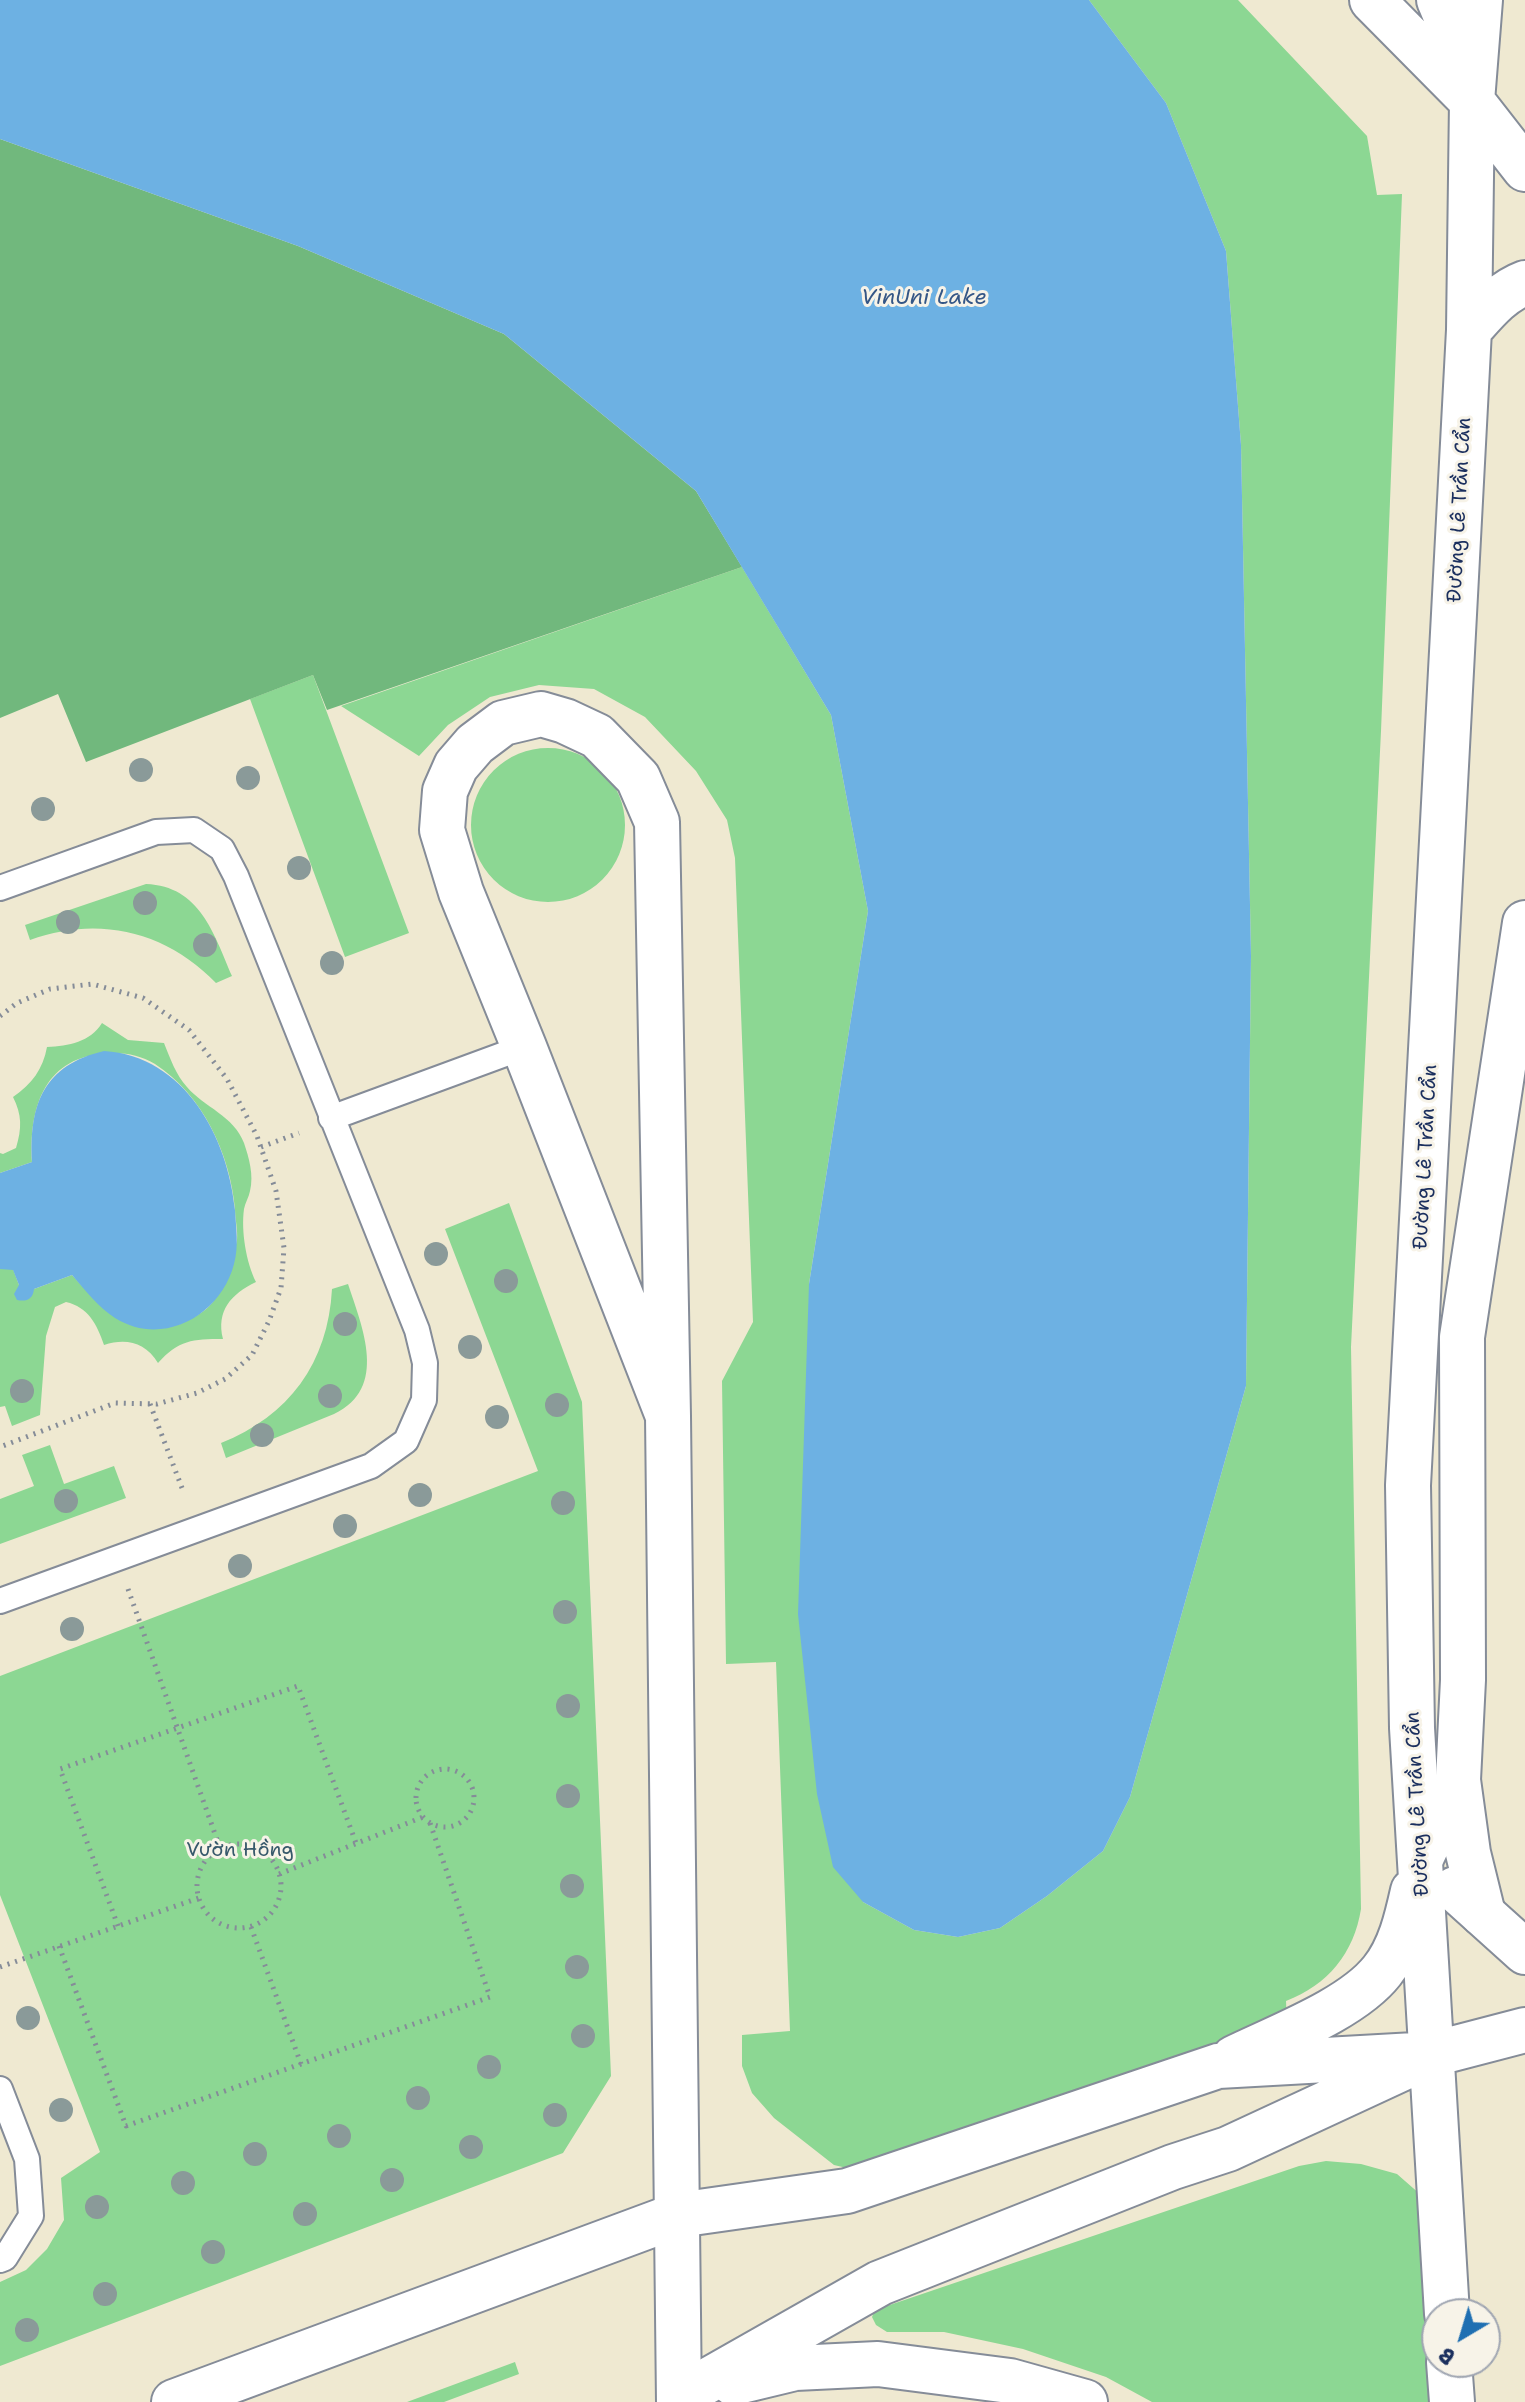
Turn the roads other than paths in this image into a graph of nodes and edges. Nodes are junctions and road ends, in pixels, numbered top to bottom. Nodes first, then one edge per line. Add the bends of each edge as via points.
1 (1372, 0) edge
2 (1439, 0) edge
3 (1480, 0) edge
4 (1472, 101) junction
5 (1525, 169) edge
6 (1525, 283) edge
7 (1469, 330) junction
8 (0, 888) edge
9 (1525, 923) edge
10 (524, 1047) junction
11 (331, 1118) junction
12 (668, 1416) junction
13 (0, 1601) edge
14 (1458, 1780) junction
15 (1421, 1858) junction
16 (1483, 1914) junction
17 (1525, 1952) edge
18 (1525, 2030) edge
19 (1433, 2054) junction
20 (1218, 2066) junction
21 (0, 2089) edge
22 (678, 2215) junction
23 (0, 2260) edge
24 (1446, 2298) edge
25 (1450, 2378) edge
26 (673, 2400) edge
27 (174, 2402) edge
28 (1085, 2402) edge
29 (1452, 2402) edge

1 - 4 main road
2 - 4 main road
3 - 4 main road, Đường Lê Trần Cẩn
4 - 5 main road
4 - 7 main road, Đường Lê Trần Cẩn
6 - 7 main road via 1510,289
7 - 15 main road, Đường Lê Trần Cẩn via 1408,1485 1412,1728
8 - 11 lane via 156,832 194,830 213,842 236,876
9 - 14 main road via 1462,1337 1463,1680
10 - 11 lane
10 - 12 main road
10 - 12 main road via 461,892 442,830 445,791 456,766 503,723 541,714 597,736 638,778 657,822
11 - 13 lane via 417,1330 425,1363 424,1400 406,1441 371,1466
12 - 22 main road
14 - 15 main road
14 - 16 main road
15 - 16 main road
15 - 19 main road, Đường Lê Trần Cẩn
15 - 20 main road via 1405,1926 1383,1970 1353,1999
16 - 17 main road
18 - 19 main road
19 - 20 main road
19 - 24 main road, Đường Lê Trần Cẩn
19 - 26 main road via 1228,2149 880,2283
20 - 22 main road via 847,2191
21 - 23 lane via 27,2159 31,2216
22 - 26 main road
22 - 27 main road
25 - 29 main road
26 - 28 main road via 795,2368 878,2364 1010,2381

